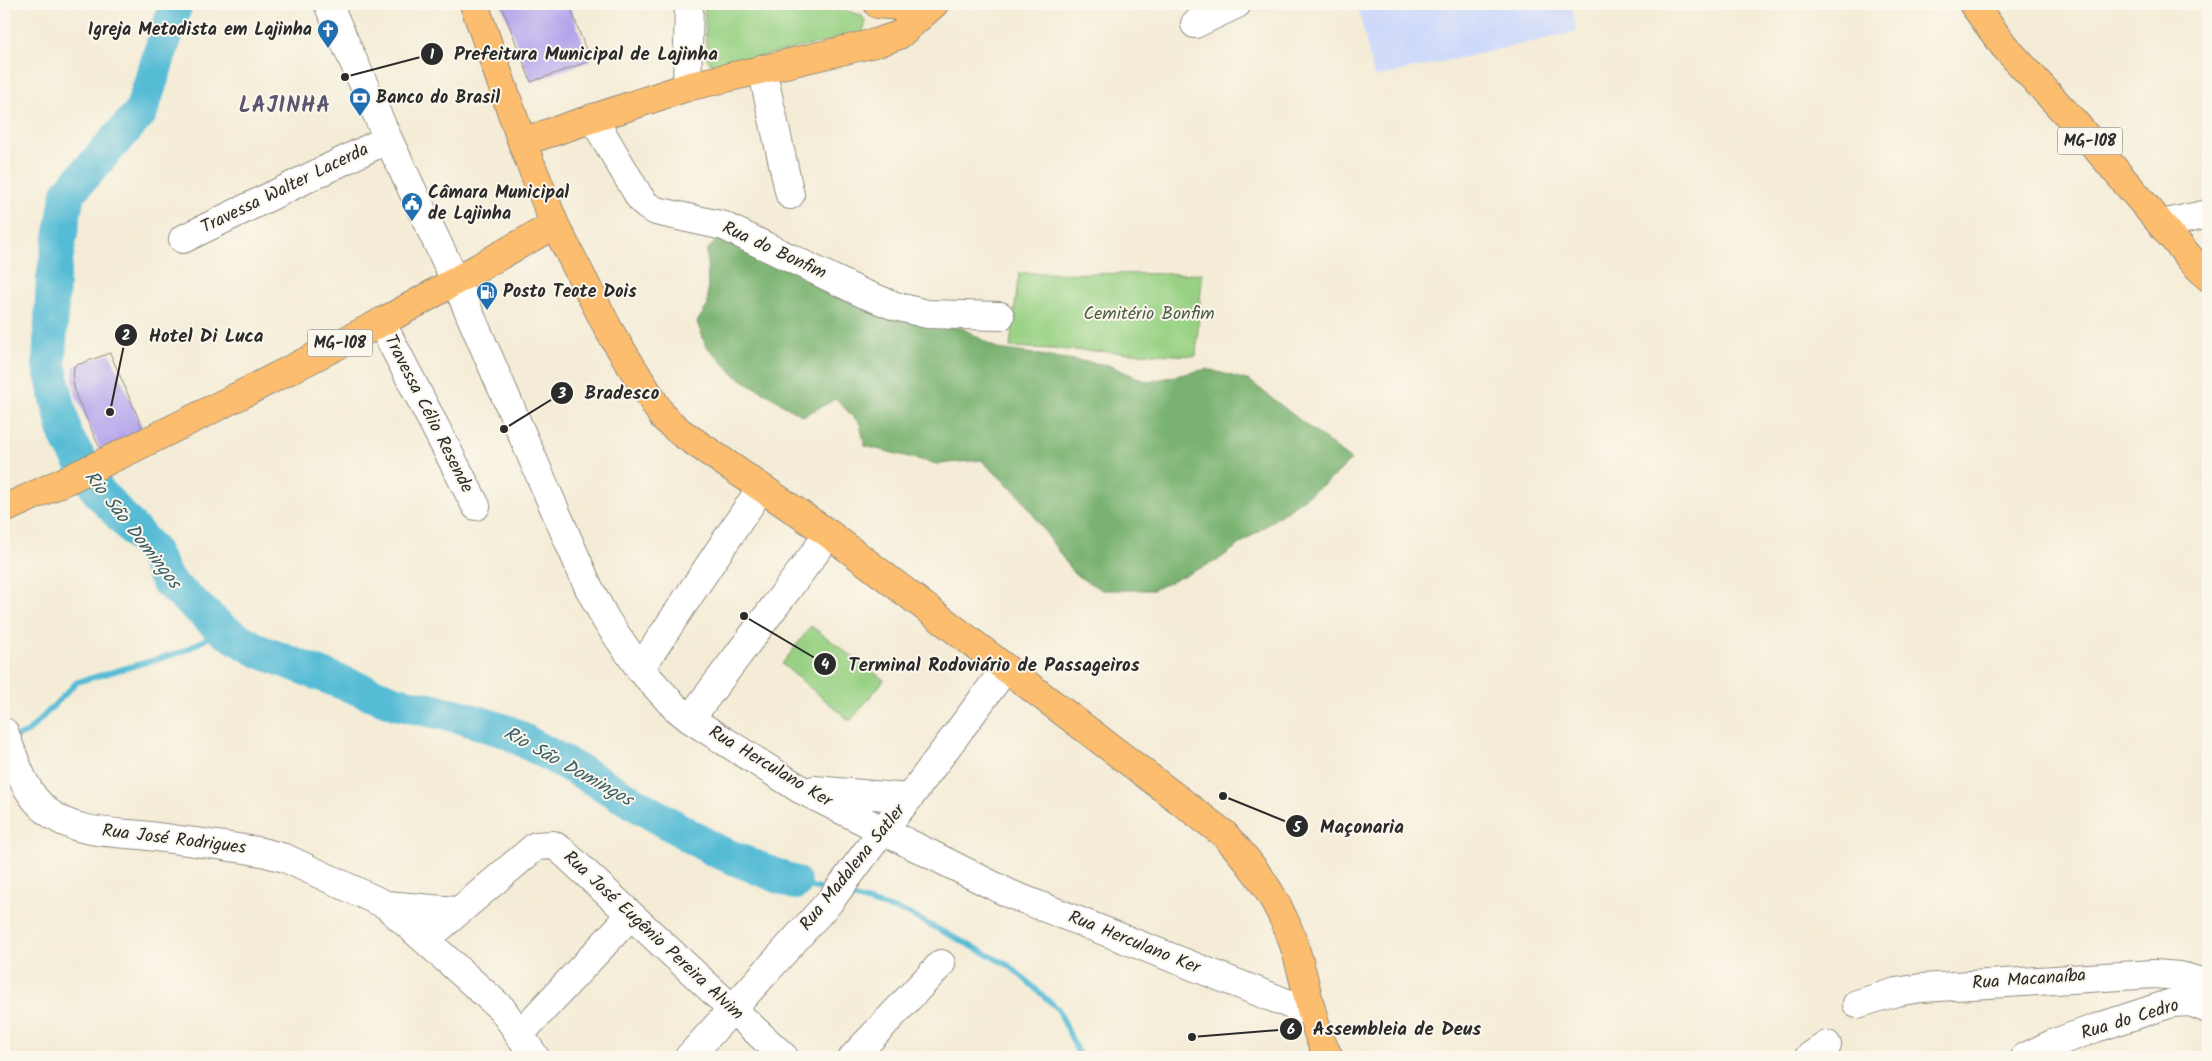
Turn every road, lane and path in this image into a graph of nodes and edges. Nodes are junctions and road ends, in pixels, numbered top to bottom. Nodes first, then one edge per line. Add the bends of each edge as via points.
1 (328, 4) edge
2 (474, 4) edge
3 (689, 4) edge
4 (881, 4) edge
5 (934, 4) edge
6 (1237, 4) edge
7 (1973, 4) edge
8 (1195, 24) dead end
9 (899, 35) junction
10 (762, 69) junction
11 (687, 87) junction
12 (592, 118) junction
13 (388, 139) junction
14 (522, 142) junction
15 (790, 194) dead end
16 (2208, 214) edge
17 (2162, 224) junction
18 (555, 225) junction
19 (182, 239) dead end
20 (2208, 277) edge
21 (455, 280) junction
22 (1000, 316) dead end
23 (381, 322) junction
24 (761, 488) junction
25 (476, 506) dead end
26 (4, 509) edge
27 (829, 534) junction
28 (640, 669) junction
29 (1004, 669) junction
30 (690, 719) junction
31 (6, 738) edge
32 (800, 789) junction
33 (909, 798) junction
34 (882, 831) junction
35 (386, 905) junction
36 (456, 911) junction
37 (631, 915) junction
38 (425, 940) junction
39 (941, 964) dead end
40 (2202, 994) edge
41 (1857, 1004) dead end
42 (733, 1011) junction
43 (1312, 1013) junction
44 (519, 1035) junction
45 (535, 1057) edge
46 (690, 1057) edge
47 (784, 1057) edge
48 (853, 1057) edge
49 (1329, 1057) edge
50 (2025, 1057) edge

1 - 13 street, Rua Herculano Ker
2 - 14 main road
3 - 11 street
4 - 5 main road
4 - 9 main road via 894,20
5 - 9 main road
6 - 8 street
7 - 17 main road, MG-108 via 2004,46
9 - 10 main road via 837,53
10 - 11 main road
10 - 15 street
11 - 12 main road
12 - 14 main road
12 - 22 street, Rua do Bonfim via 640,198 656,211 724,226 895,306 927,314
13 - 19 street, Travessa Walter Lacerda
13 - 21 street, Rua Herculano Ker
14 - 18 main road
16 - 17 street
17 - 20 main road, MG-108
18 - 21 main road, MG-108
18 - 24 main road via 610,332 663,417
21 - 23 main road, MG-108
21 - 28 street, Rua Herculano Ker via 588,586 606,620
23 - 25 street, Travessa Célio Resende
23 - 26 main road, MG-108 via 122,455
24 - 27 main road
24 - 28 street
27 - 29 main road
27 - 30 street
28 - 30 street, Rua Herculano Ker
29 - 33 street, Rua Madalena Satler
29 - 43 main road via 1224,834 1252,863 1286,923
30 - 32 street, Rua Herculano Ker
31 - 35 street, Rua José Rodrigues via 33,797 61,821 95,830 262,852 285,858
32 - 33 street
32 - 34 street, Rua Herculano Ker
33 - 34 street, Rua Madalena Satler
34 - 42 street, Rua Madalena Satler via 830,901
34 - 43 street, Rua Herculano Ker via 1010,894
35 - 36 street, Rua José Rodrigues
35 - 38 street, Rua José Rodrigues
36 - 37 street, Rua José Eugênio Pereira Alvim via 536,846 545,844 562,850
36 - 38 street, Rua José Eugênio Pereira Alvim
37 - 42 street, Rua José Eugênio Pereira Alvim
37 - 44 street
38 - 44 street, Rua José Rodrigues via 502,1009
39 - 48 street
40 - 41 street, Rua Macanaíba via 2180,976 2154,974 1953,985 1896,992
40 - 50 street, Rua do Cedro via 2104,1025
42 - 46 street, Rua Madalena Satler
42 - 47 street, Rua José Eugênio Pereira Alvim
43 - 49 main road
44 - 45 street, Rua José Rodrigues

